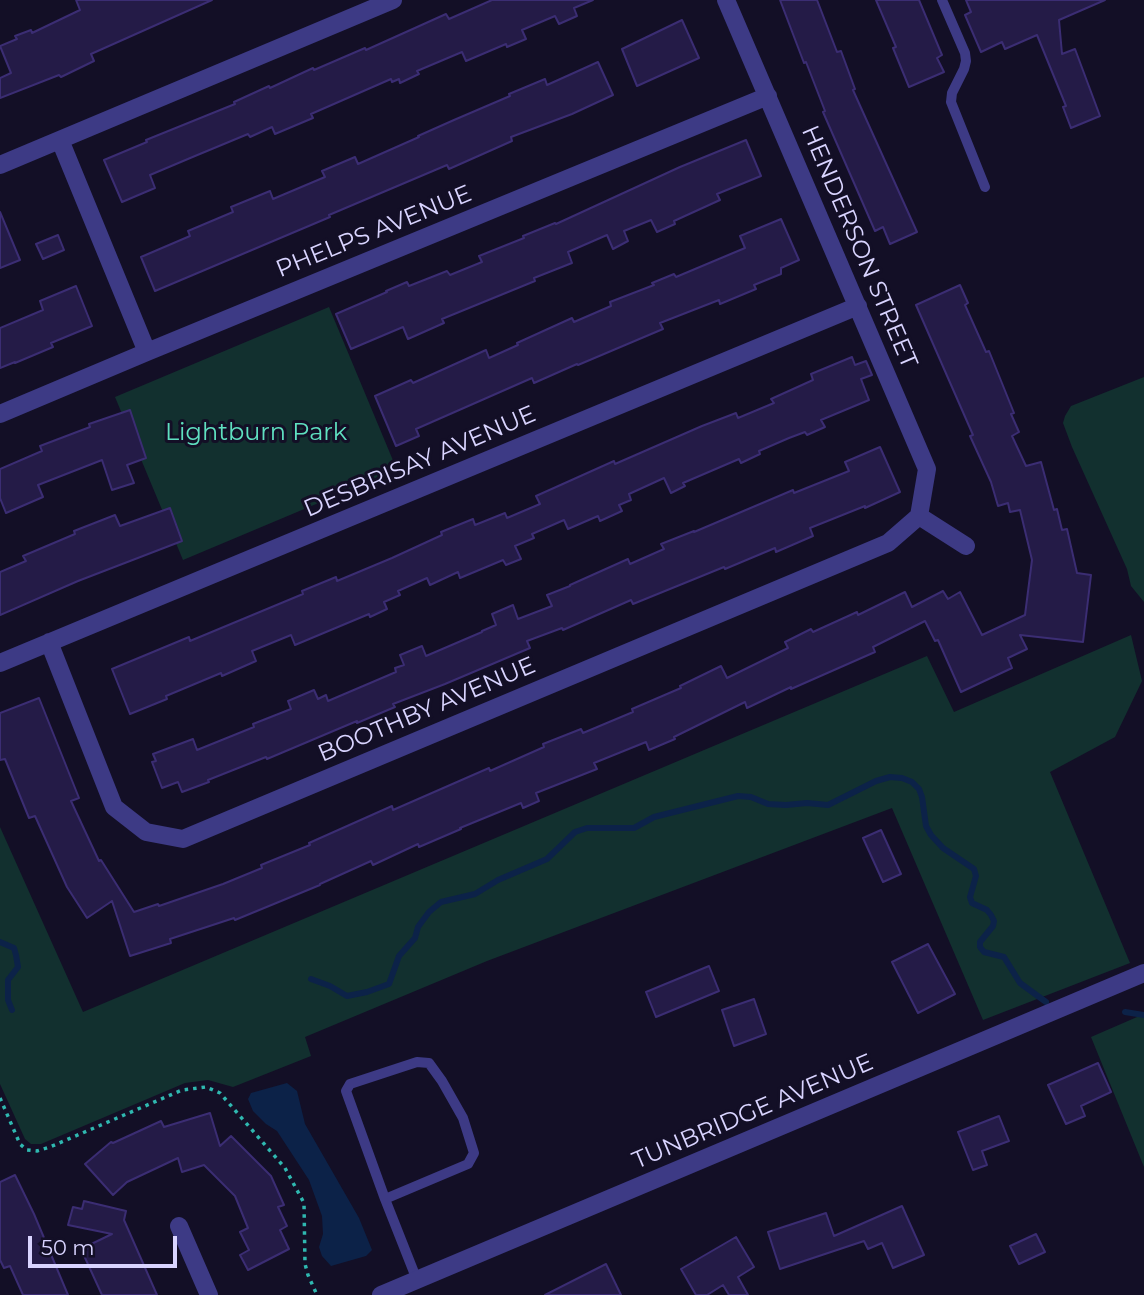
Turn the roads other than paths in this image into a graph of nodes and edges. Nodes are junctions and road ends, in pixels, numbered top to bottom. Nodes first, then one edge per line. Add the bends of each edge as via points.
1 (391, 0) edge
2 (726, 0) edge
3 (947, 1) edge
4 (768, 96) junction
5 (60, 140) junction
6 (0, 165) edge
7 (985, 187) dead end
8 (858, 306) junction
9 (147, 352) junction
10 (0, 414) edge
11 (919, 516) junction
12 (966, 546) dead end
13 (49, 642) junction
14 (0, 663) edge
15 (1144, 973) edge
16 (385, 1199) junction
17 (179, 1226) dead end
18 (417, 1280) junction
19 (209, 1295) edge
20 (382, 1295) edge

1 - 5 street
2 - 4 street, HENDERSON STREET
3 - 7 lane via 966,61 951,102
4 - 8 street, HENDERSON STREET
4 - 9 street, PHELPS AVENUE
5 - 6 street
5 - 9 street
8 - 11 street, HENDERSON STREET via 927,469
8 - 13 street, DESBRISAY AVENUE
9 - 10 street, PHELPS AVENUE
11 - 12 street
11 - 13 street, BOOTHBY AVENUE via 888,543 183,839 146,832 114,807
13 - 14 street, DESBRISAY AVENUE
15 - 18 street, TUNBRIDGE AVENUE
16 - 16 lane via 347,1088 418,1062 429,1063 463,1118 474,1153 468,1164
16 - 18 lane
17 - 19 street
18 - 20 street, TUNBRIDGE AVENUE

